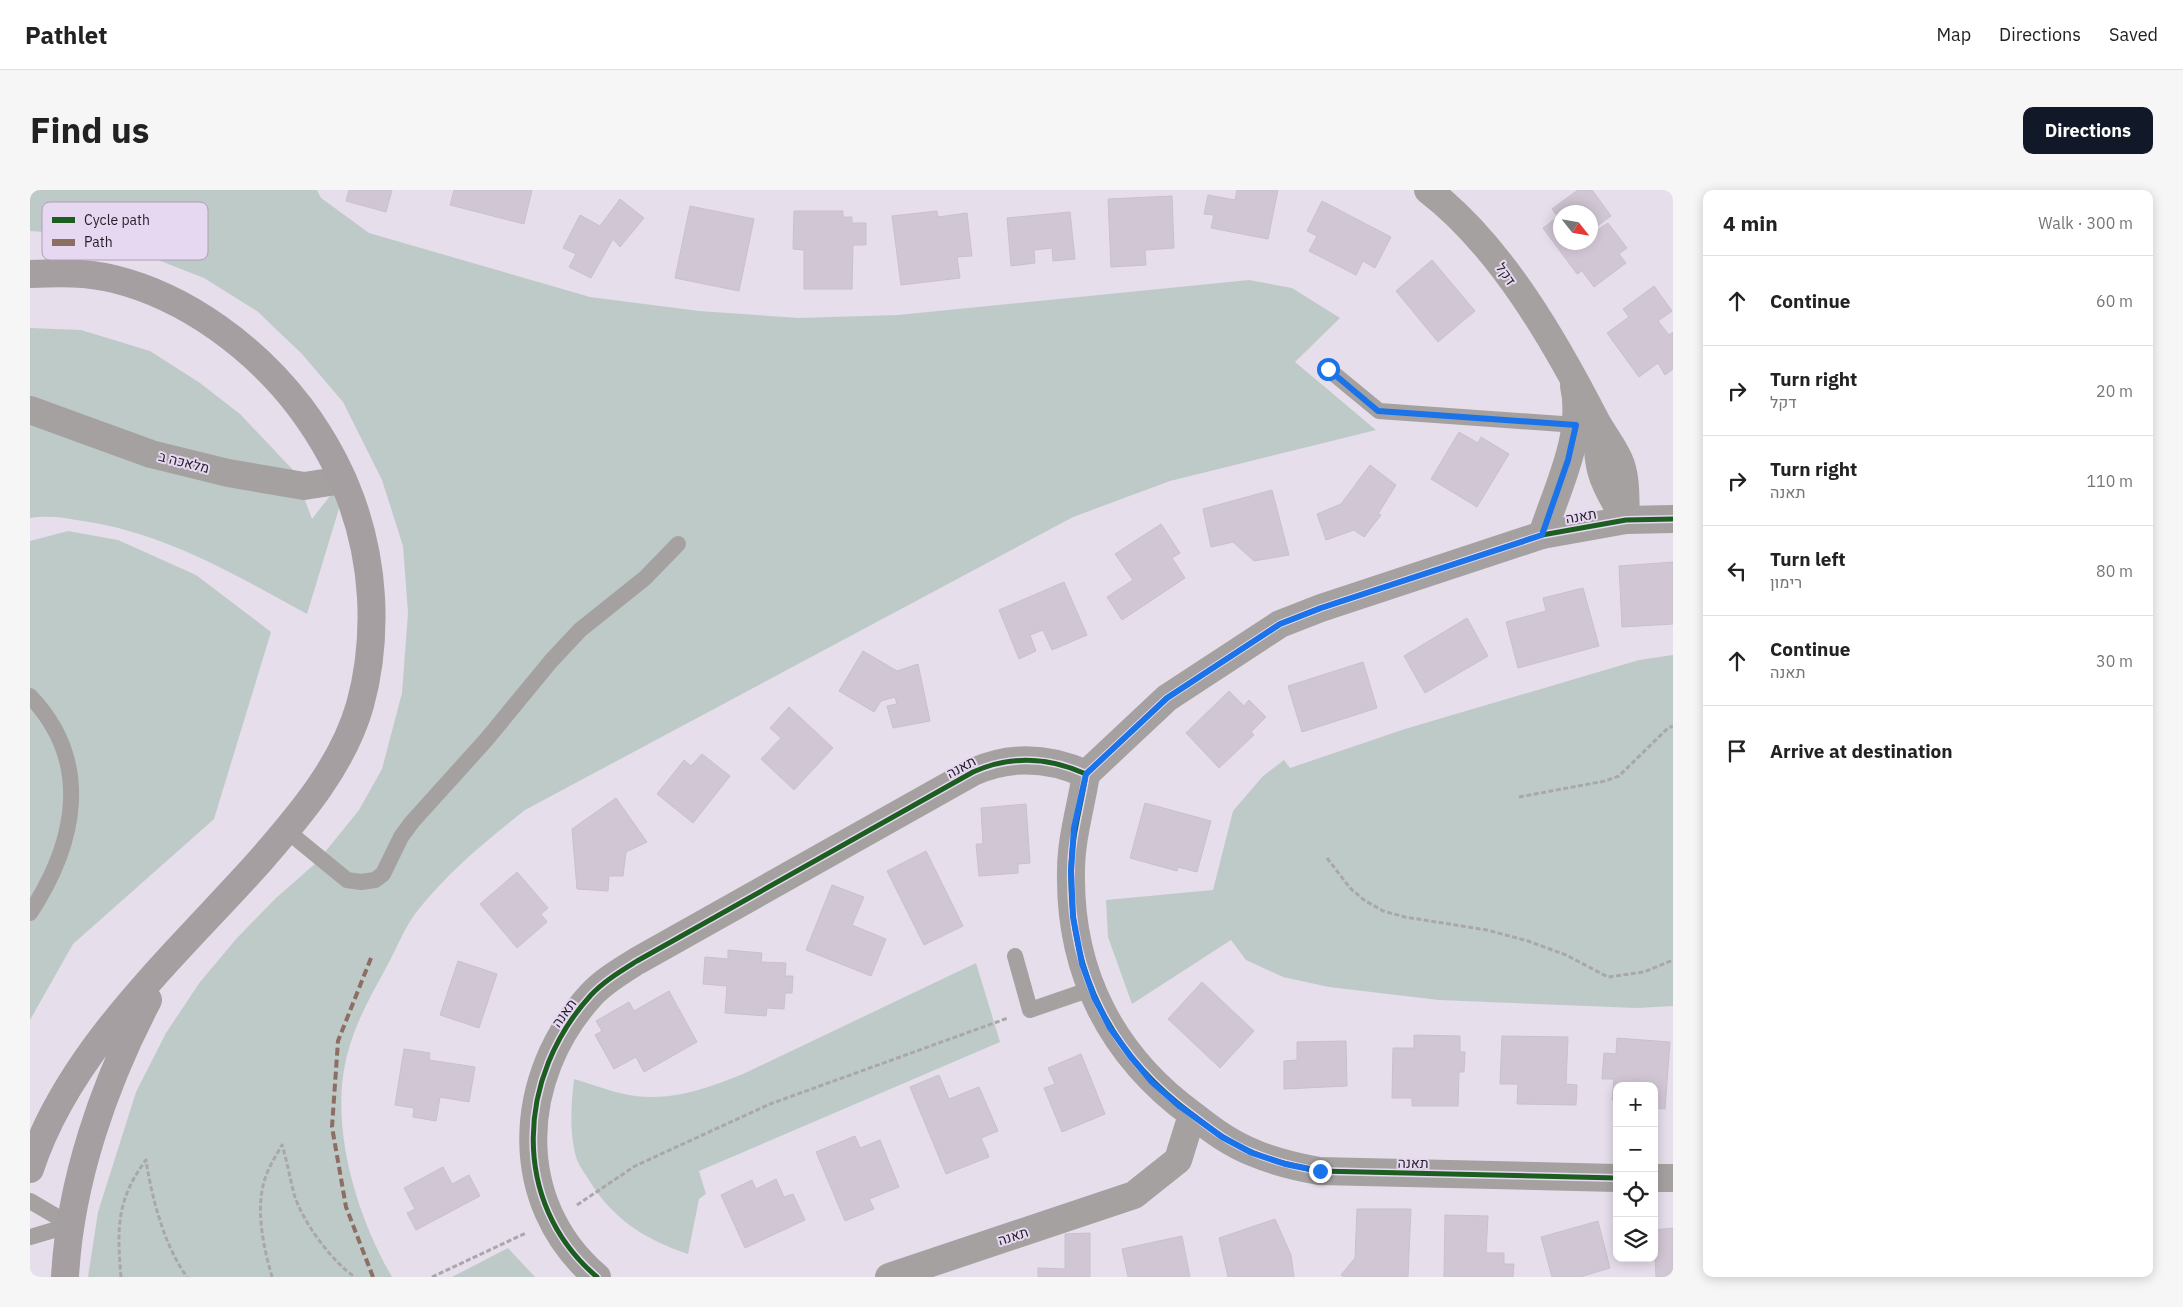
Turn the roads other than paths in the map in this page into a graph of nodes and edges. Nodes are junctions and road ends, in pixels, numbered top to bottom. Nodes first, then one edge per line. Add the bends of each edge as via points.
1 (1428, 190) edge
2 (30, 274) edge
3 (1328, 369) dead end
4 (30, 410) edge
5 (1586, 423) junction
6 (343, 480) junction
7 (1673, 519) edge
8 (1626, 520) junction
9 (1542, 535) junction
10 (678, 544) dead end
11 (30, 696) edge
12 (1086, 774) junction
13 (286, 830) junction
14 (30, 914) edge
15 (179, 949) junction
16 (1015, 956) dead end
17 (1091, 989) junction
18 (64, 1098) junction
19 (1192, 1115) junction
20 (30, 1126) edge
21 (30, 1169) edge
22 (1613, 1178) edge
23 (1658, 1178) edge
24 (1673, 1178) edge
25 (30, 1201) edge
26 (71, 1225) junction
27 (30, 1237) edge
28 (65, 1277) edge
29 (597, 1277) edge
30 (889, 1277) edge

1 - 5 street, דקל via 1477,234 1502,267 1571,370
2 - 6 main road via 69,273 114,279 162,296 208,322 250,353 287,390 318,431
3 - 5 lane via 1378,411
4 - 6 street, מלאכה ב via 151,454 228,473 304,486
5 - 8 street, דקל via 1620,460
5 - 9 street via 1568,460
6 - 13 main road via 360,527 370,580 372,626 369,668 360,706 345,743 326,777
7 - 8 street, תאנה
8 - 9 street, תאנה
9 - 12 street, תאנה via 1280,624 1167,698
10 - 13 lane via 645,578 580,630 551,661 412,822 382,874 375,880 347,880
11 - 14 lane via 59,735 67,758 71,788 70,824 60,859
12 - 17 street via 1074,828 1071,871 1073,917 1082,964
12 - 29 street, תאנה via 1062,764 1036,760 1010,760 985,767 614,976 592,994 563,1032 545,1068 536,1097 532,1127 540,1190 552,1221 568,1247
13 - 15 main road
15 - 18 main road via 107,1033
15 - 26 main road via 142,1010 112,1080 85,1163
16 - 17 lane via 1030,1010
17 - 19 street via 1110,1028 1130,1056 1152,1082
18 - 20 lane
18 - 21 main road via 47,1127
19 - 22 street, תאנה via 1222,1137 1252,1153 1320,1171
19 - 30 street, תאנה via 1178,1160 1134,1195
23 - 24 street
25 - 26 lane
26 - 27 lane
26 - 28 main road

